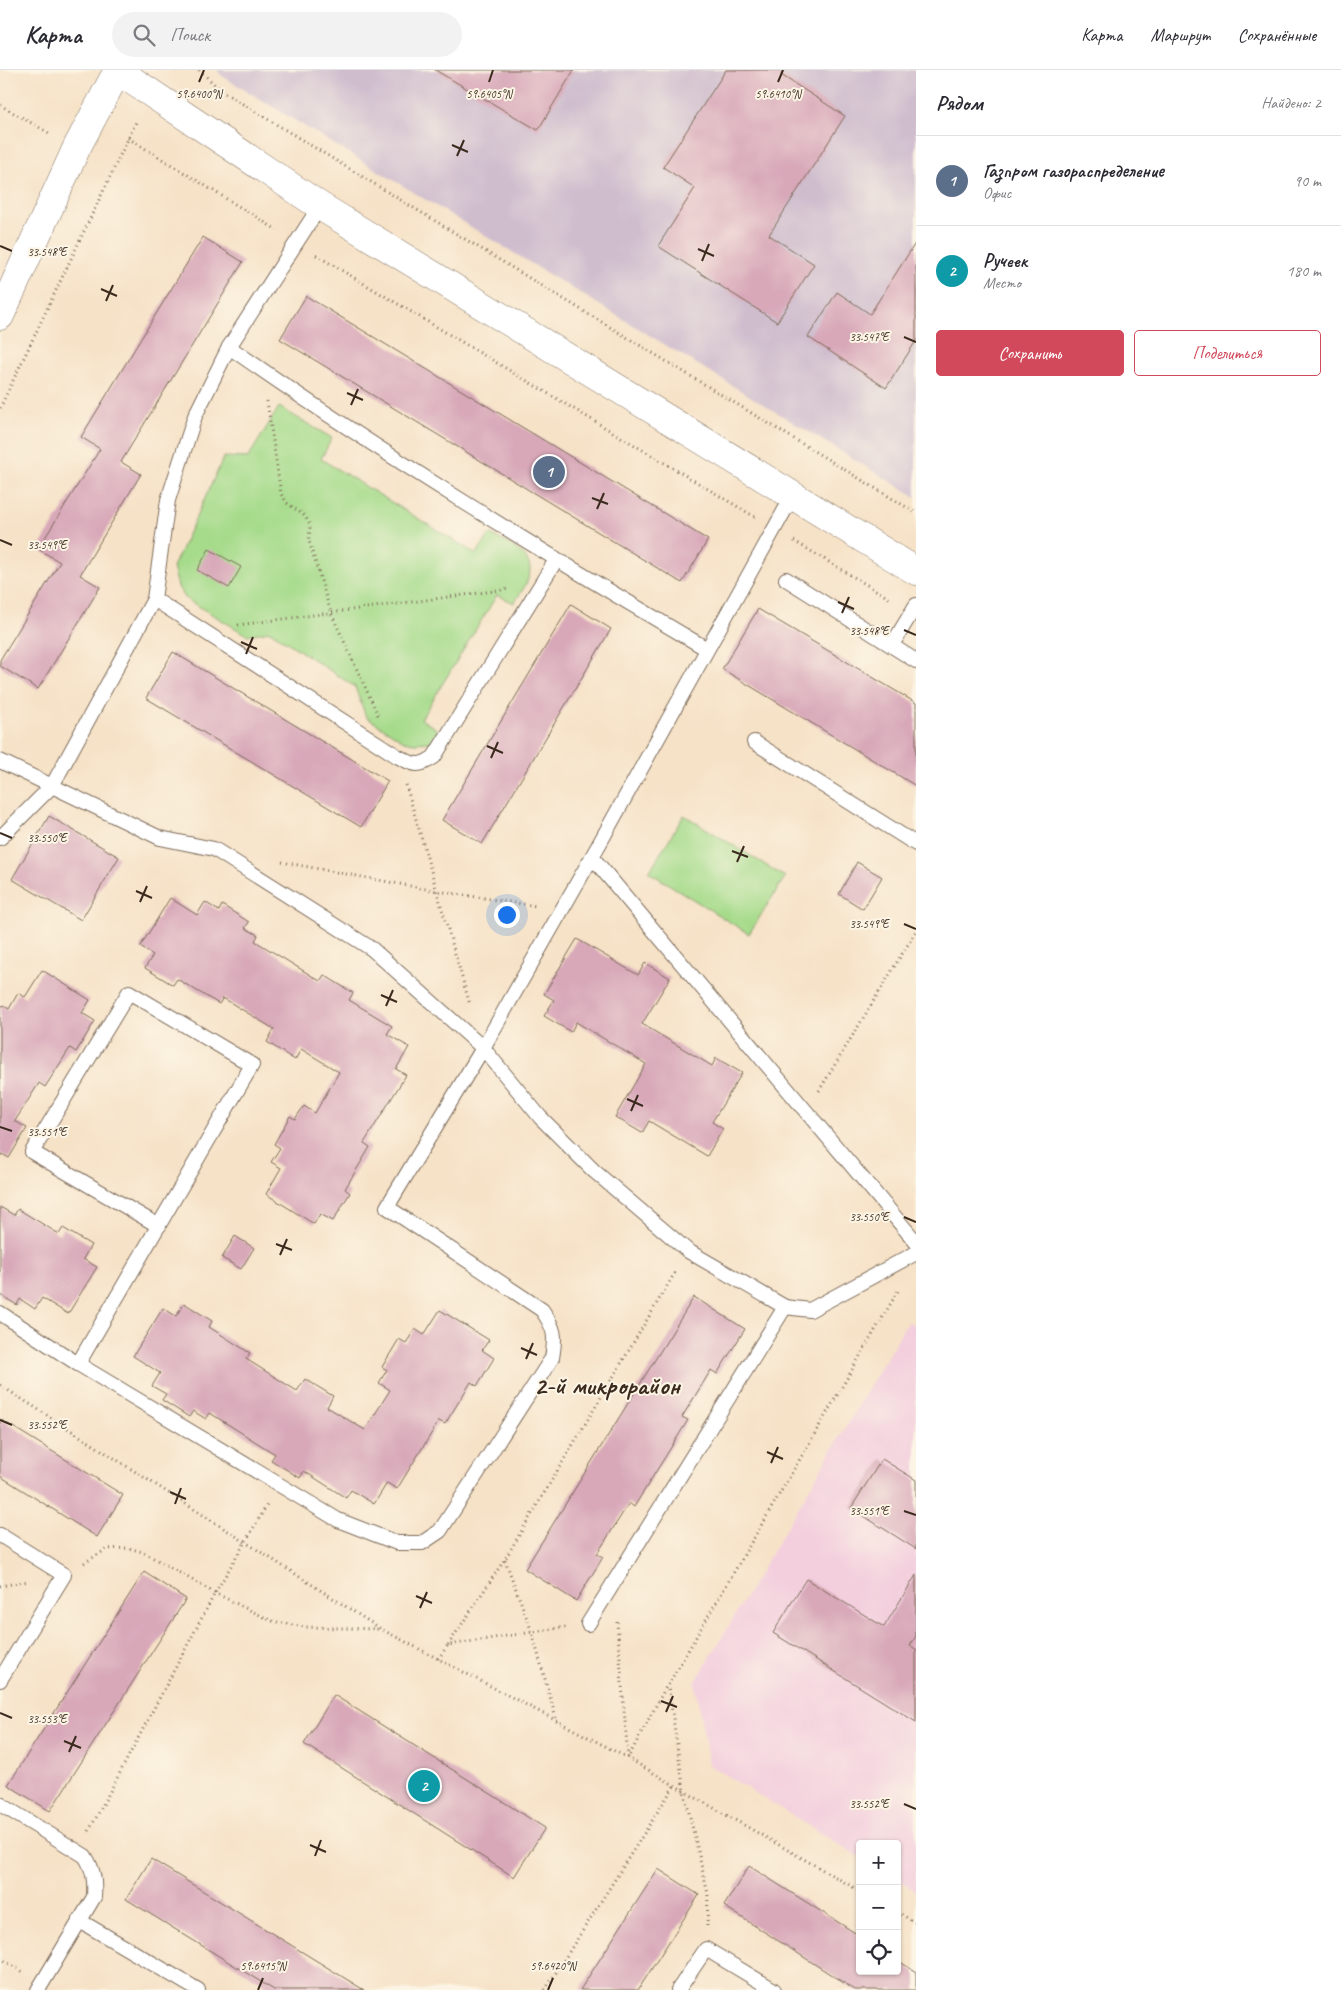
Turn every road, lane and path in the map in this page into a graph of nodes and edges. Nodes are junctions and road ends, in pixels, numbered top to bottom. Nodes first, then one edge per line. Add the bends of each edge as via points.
1 (117, 70) edge
2 (199, 70) edge
3 (150, 92) junction
4 (0, 105) edge
5 (128, 138) junction
6 (77, 148) junction
7 (320, 206) junction
8 (296, 243) junction
9 (0, 316) edge
10 (228, 347) junction
11 (0, 408) edge
12 (792, 497) junction
13 (916, 513) edge
14 (774, 529) junction
15 (556, 560) junction
16 (916, 572) edge
17 (786, 579) dead end
18 (540, 585) junction
19 (154, 600) junction
20 (914, 608) edge
21 (200, 630) junction
22 (892, 645) junction
23 (707, 649) junction
24 (916, 661) edge
25 (754, 742) dead end
26 (0, 761) edge
27 (52, 786) junction
28 (0, 838) edge
29 (916, 844) edge
30 (592, 857) junction
31 (282, 862) dead end
32 (562, 910) junction
33 (916, 931) edge
34 (483, 1048) junction
35 (806, 1112) junction
36 (158, 1226) junction
37 (916, 1242) edge
38 (688, 1251) junction
39 (916, 1253) edge
40 (901, 1286) dead end
41 (785, 1307) junction
42 (0, 1313) edge
43 (78, 1364) junction
44 (0, 1384) edge
45 (279, 1485) junction
46 (0, 1535) edge
47 (245, 1542) junction
48 (505, 1559) junction
49 (64, 1575) junction
50 (614, 1581) junction
51 (0, 1586) edge
52 (215, 1593) junction
53 (588, 1624) joint
54 (381, 1629) junction
55 (532, 1632) junction
56 (448, 1645) junction
57 (438, 1659) junction
58 (0, 1680) edge
59 (668, 1685) junction
60 (557, 1722) junction
61 (628, 1758) junction
62 (674, 1786) junction
63 (684, 1792) junction
64 (0, 1804) edge
65 (78, 1851) junction
66 (856, 1889) edge
67 (901, 1914) edge
68 (80, 1921) junction
69 (916, 1923) edge
70 (706, 1949) junction
71 (38, 1990) edge
72 (198, 1990) edge
73 (545, 1990) edge
74 (678, 1990) edge
75 (774, 1990) edge

1 - 3 street
1 - 6 street
2 - 13 path via 223,92
3 - 5 path
3 - 7 street
4 - 6 path
5 - 8 path
5 - 11 path
6 - 9 street
7 - 8 lane
7 - 12 street
8 - 10 lane
8 - 14 path
10 - 15 lane via 297,395
10 - 19 lane via 196,416 168,500
12 - 14 lane
12 - 16 street
14 - 20 path
14 - 23 lane
15 - 18 lane
15 - 23 lane
17 - 22 lane
18 - 21 path
18 - 21 lane via 434,757 423,764 412,764 397,756
19 - 21 lane
19 - 27 lane
20 - 22 lane
22 - 24 lane
23 - 30 lane
25 - 29 lane
26 - 27 lane
27 - 28 lane
27 - 34 lane via 160,838 214,849 372,949
30 - 32 lane
30 - 35 lane
31 - 32 path
32 - 34 lane
33 - 35 path
34 - 38 lane via 540,1117 587,1164
34 - 45 lane via 387,1207 542,1310 553,1327 552,1358 440,1531 422,1543 397,1543 338,1520
35 - 37 lane
36 - 36 lane via 252,1065 129,992 32,1152
36 - 43 lane
38 - 41 lane
38 - 48 path
39 - 41 lane via 810,1310
40 - 59 path
41 - 50 lane
42 - 43 lane
43 - 45 lane
44 - 47 path
45 - 47 path
46 - 49 lane
47 - 52 path
47 - 54 path
48 - 55 path
48 - 56 path
49 - 51 path
49 - 52 path via 107,1549 128,1548 144,1552
49 - 58 lane
50 - 53 lane
50 - 61 path
52 - 54 path via 272,1621 304,1627
52 - 65 path
53 - 55 path
54 - 57 path
55 - 56 path
55 - 60 path
56 - 57 path
57 - 60 path
59 - 61 path
59 - 63 path
60 - 61 path
61 - 62 path
62 - 63 path
62 - 73 path
63 - 66 path
63 - 70 path via 708,1894
64 - 65 lane
65 - 68 lane via 89,1862 95,1880 94,1897
67 - 69 path
68 - 71 lane
68 - 72 lane
70 - 74 lane
70 - 75 lane

